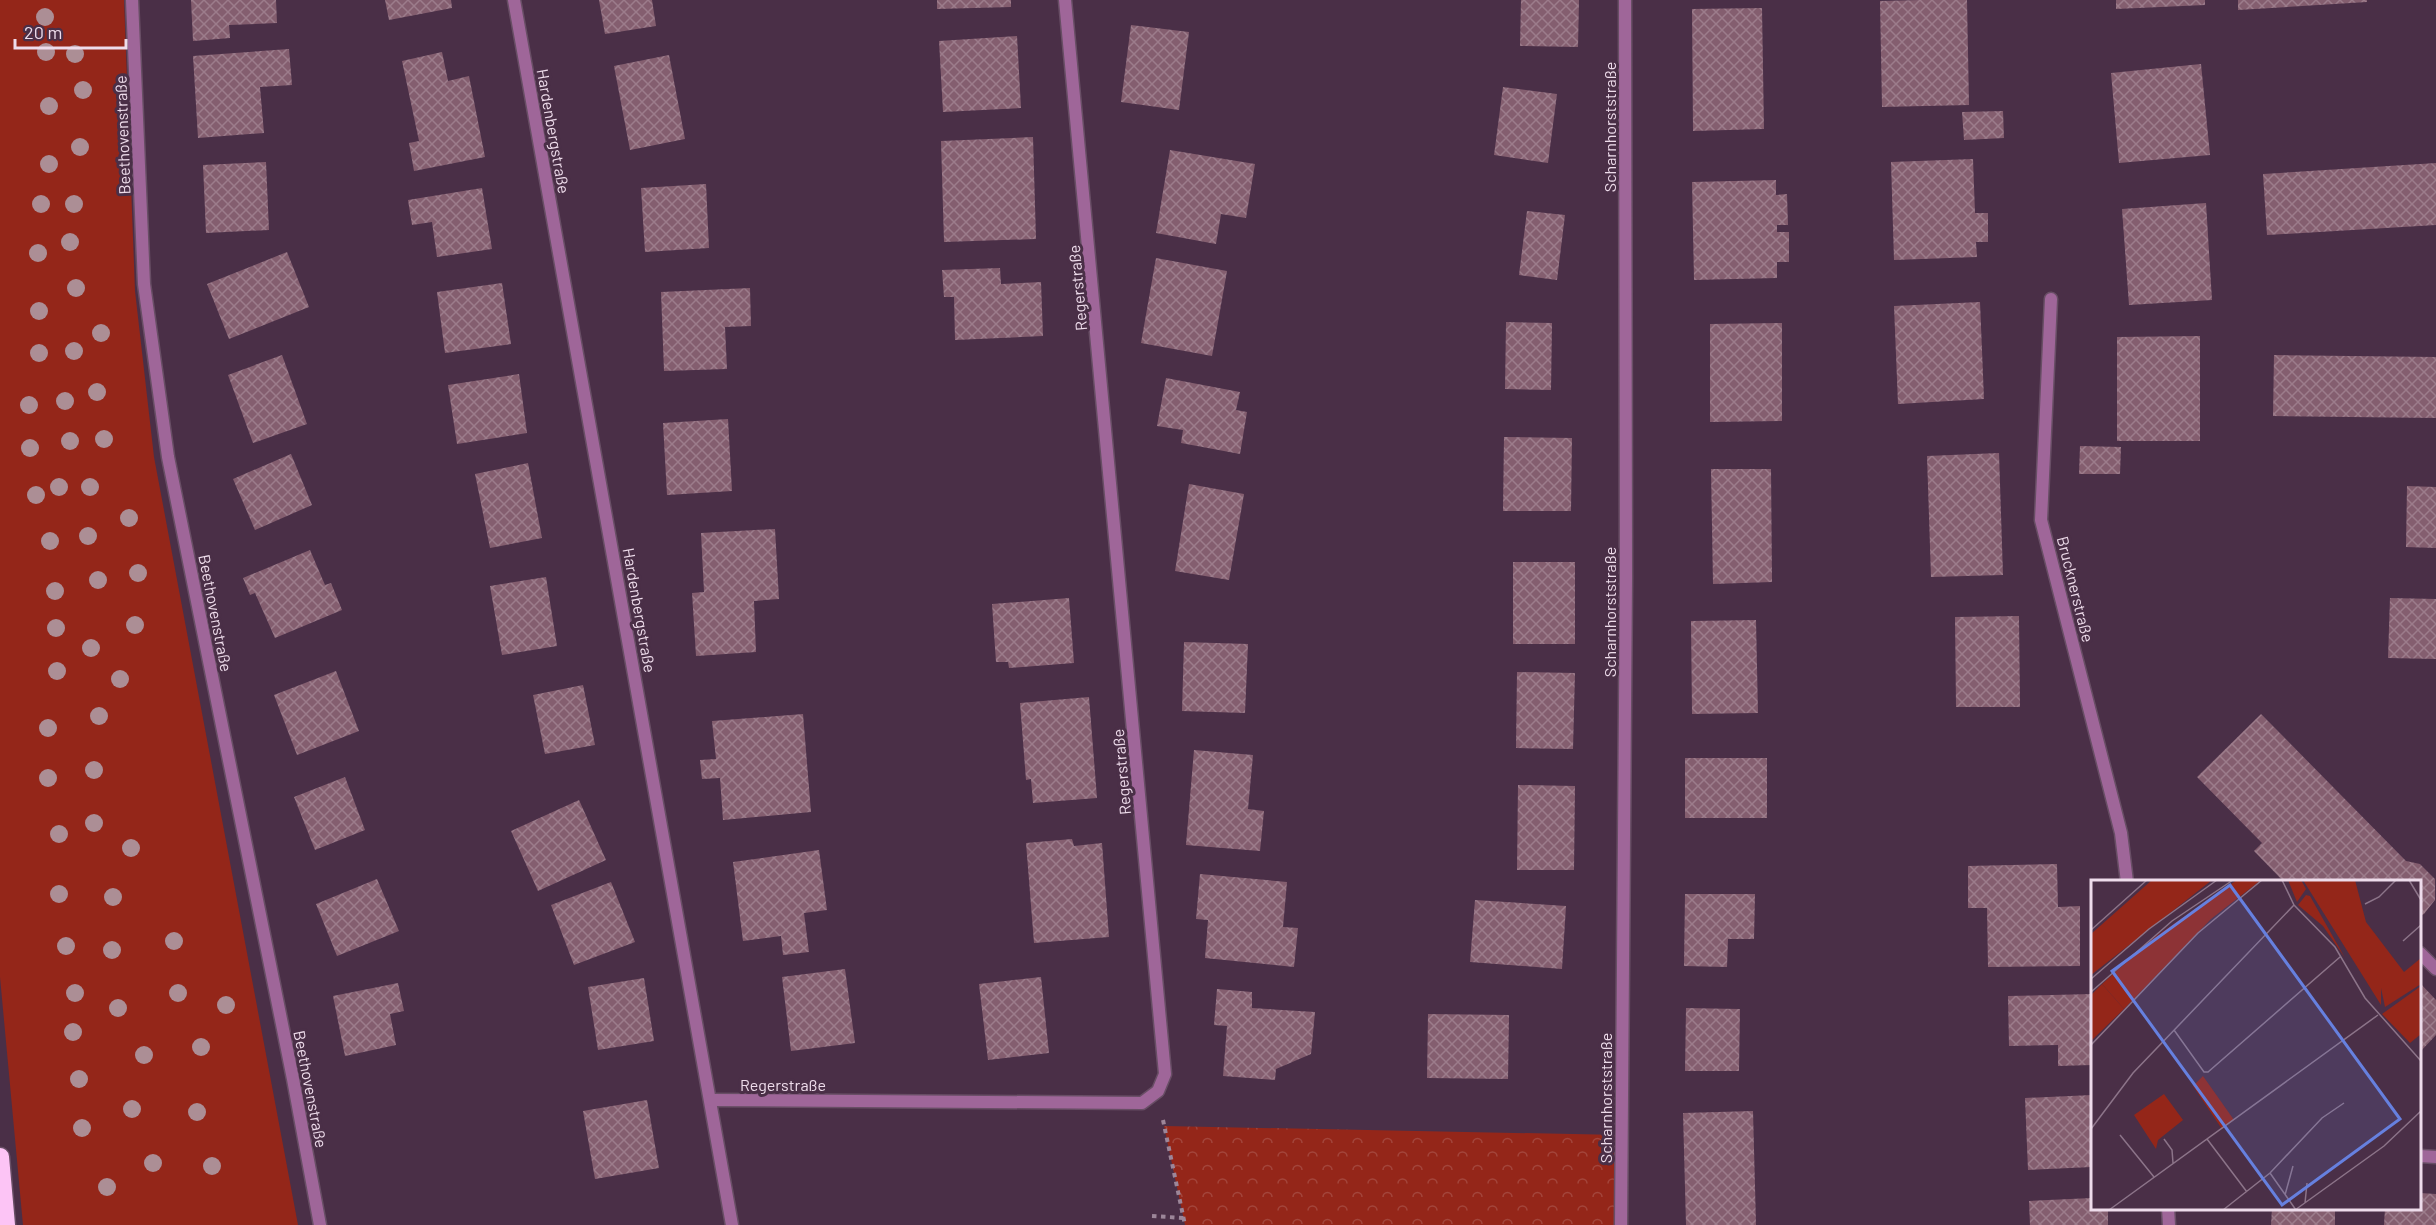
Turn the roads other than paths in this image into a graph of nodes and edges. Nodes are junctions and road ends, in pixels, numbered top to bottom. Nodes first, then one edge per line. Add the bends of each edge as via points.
1 (132, 0) edge
2 (514, 0) edge
3 (1065, 0) edge
4 (1625, 0) edge
5 (2051, 299) dead end
6 (2127, 880) edge
7 (2421, 954) edge
8 (2436, 969) edge
9 (711, 1100) junction
10 (2421, 1156) edge
11 (0, 1157) edge
12 (2436, 1157) edge
13 (2168, 1210) edge
14 (6, 1225) edge
15 (320, 1225) edge
16 (732, 1225) edge
17 (1621, 1225) edge
18 (2169, 1225) edge

1 - 15 street, Beethovenstraße via 144,284 168,457
2 - 9 street, Hardenbergstraße
3 - 9 street, Regerstraße via 1165,1074 1158,1091 1142,1103
4 - 17 street, Scharnhorststraße
5 - 6 street, Brucknerstraße via 2041,520 2121,833
7 - 8 street
9 - 16 street, Hardenbergstraße
10 - 12 street
11 - 14 highway
13 - 18 street

